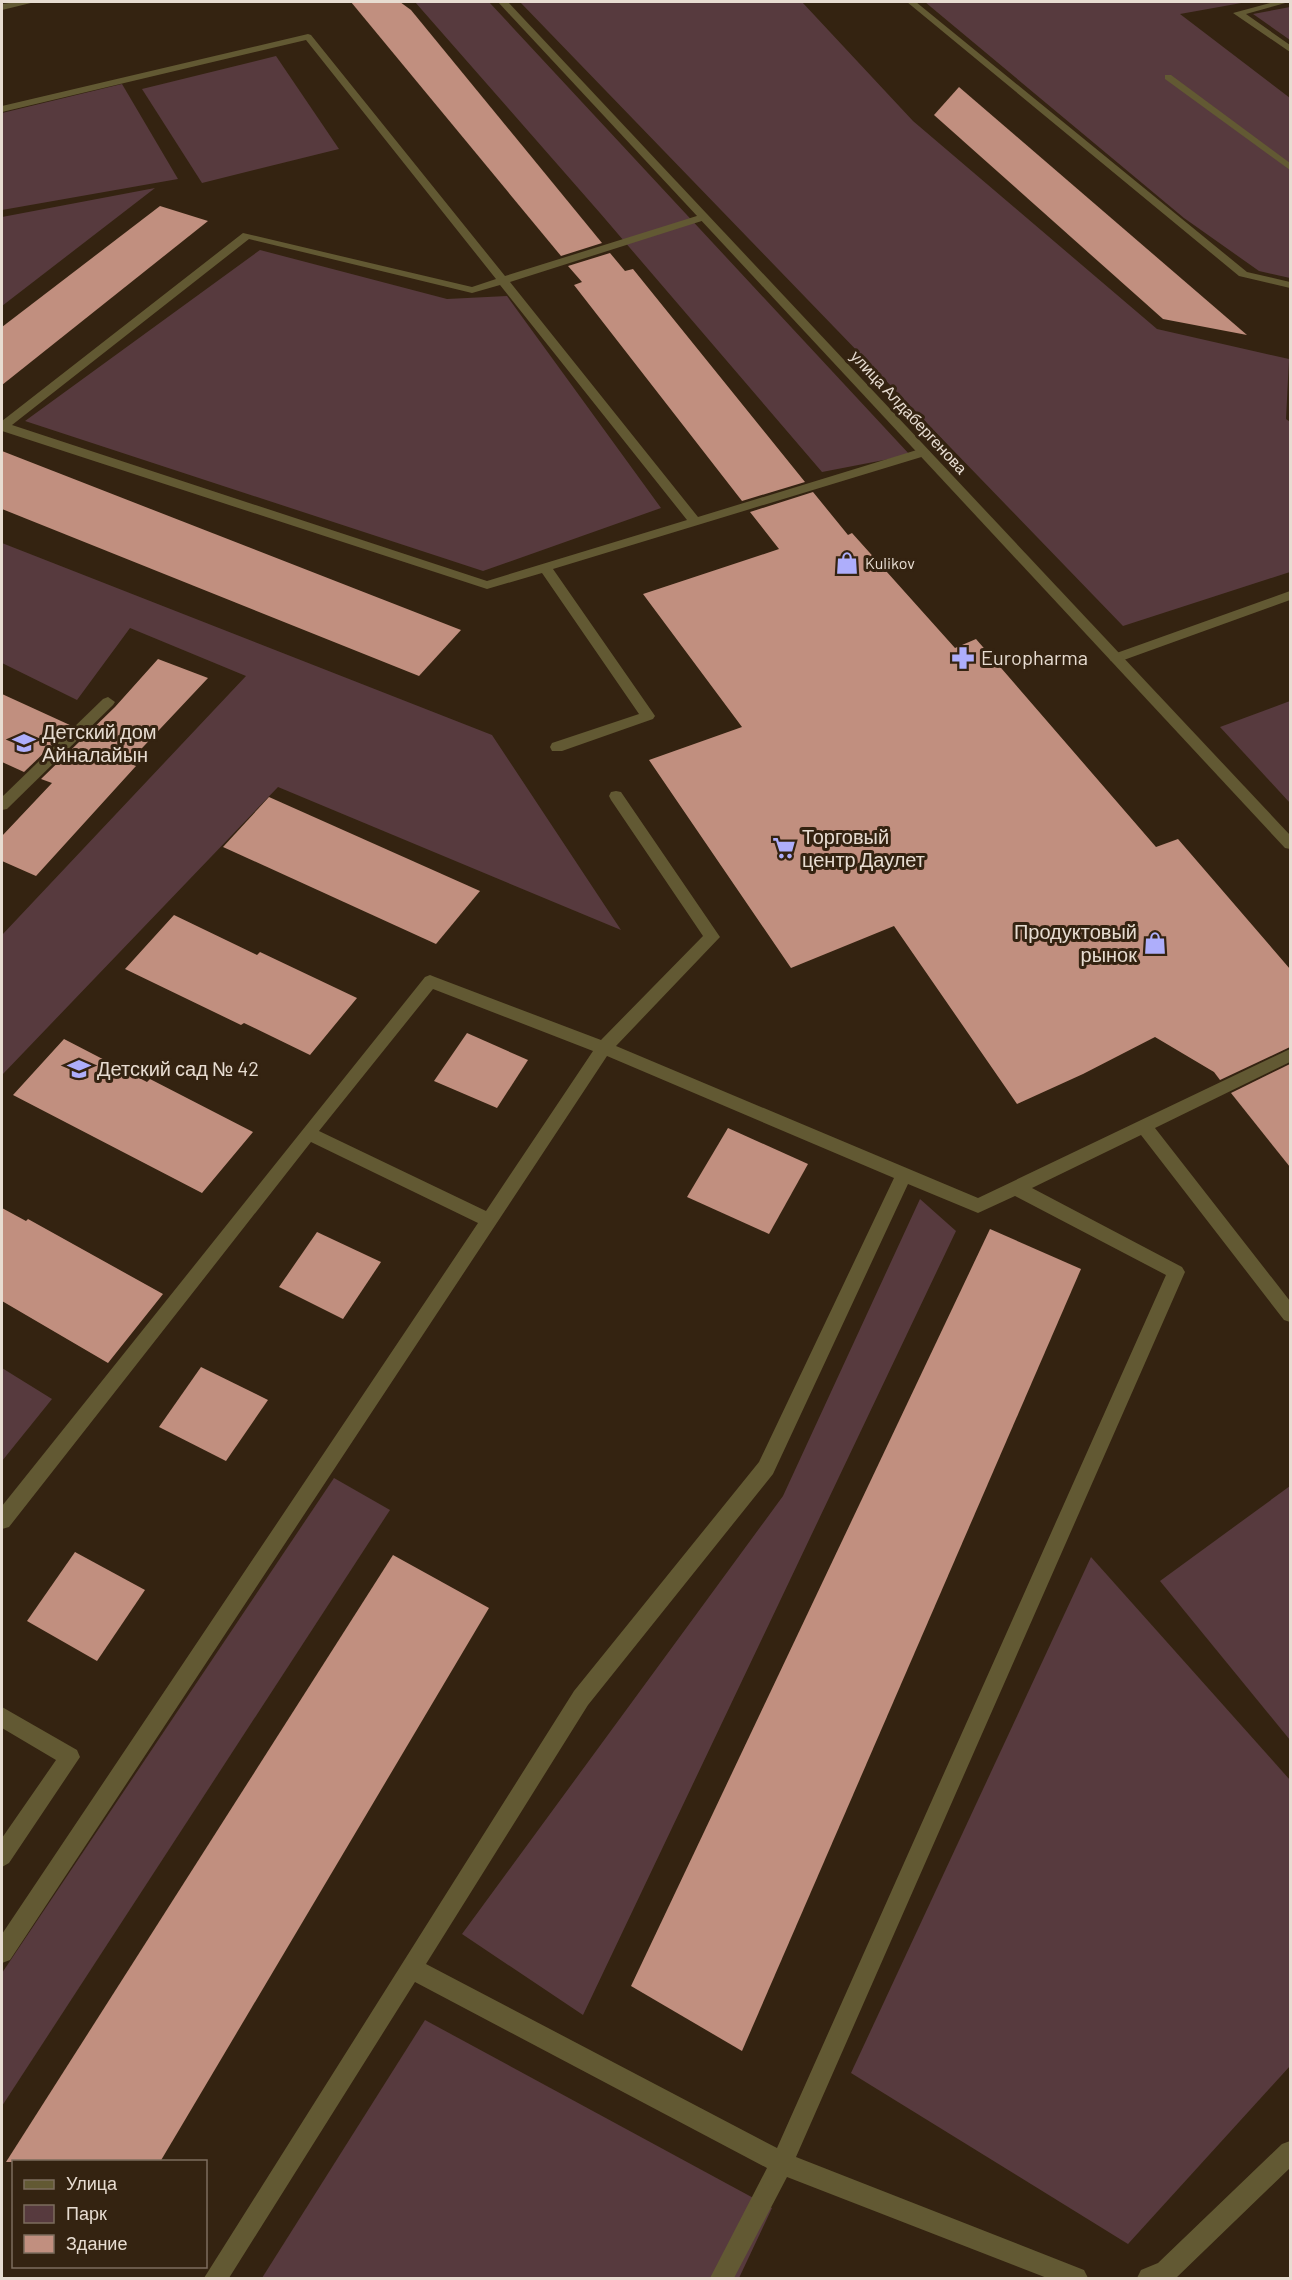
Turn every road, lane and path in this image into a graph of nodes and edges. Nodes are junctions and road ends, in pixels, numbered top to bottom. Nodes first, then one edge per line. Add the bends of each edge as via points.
1 (30, 2) edge
2 (503, 2) edge
3 (911, 2) edge
4 (1284, 2) edge
5 (2, 7) edge
6 (1290, 49) edge
7 (1168, 77) dead end
8 (2, 110) edge
9 (1290, 167) edge
10 (704, 217) junction
11 (504, 280) junction
12 (1290, 285) edge
13 (2, 426) edge
14 (924, 452) junction
15 (694, 521) junction
16 (545, 567) junction
17 (1290, 595) edge
18 (1116, 658) junction
19 (108, 702) dead end
20 (556, 747) dead end
21 (616, 796) dead end
22 (2, 805) edge
23 (1290, 844) edge
24 (604, 1048) junction
25 (1290, 1055) edge
26 (1144, 1126) junction
27 (308, 1134) junction
28 (904, 1175) junction
29 (1016, 1188) junction
30 (488, 1220) junction
31 (1290, 1314) edge
32 (2, 1520) edge
33 (2, 1717) edge
34 (2, 1856) edge
35 (2, 1952) edge
36 (411, 1968) junction
37 (1290, 2151) edge
38 (782, 2163) junction
39 (216, 2278) edge
40 (722, 2278) edge
41 (1076, 2278) edge
42 (1149, 2278) edge

1 - 5 street
2 - 10 street, улица Алдабергенова
3 - 12 street via 1243,274
4 - 6 street via 1238,13
7 - 9 street
8 - 11 street via 309,37
10 - 11 street
10 - 14 street, улица Алдабергенова
11 - 13 street via 472,290 247,235
11 - 15 street
13 - 16 street via 487,585
14 - 15 street
14 - 18 street, улица Алдабергенова
15 - 16 street
16 - 20 street via 648,716
17 - 18 street
18 - 23 street, улица Алдабергенова
19 - 22 street
21 - 24 street via 712,937
24 - 27 street via 430,981
24 - 28 street
24 - 30 street
25 - 26 street
26 - 29 street
26 - 31 street
27 - 30 street
27 - 32 street
28 - 29 street via 978,1206
28 - 36 street via 766,1468 581,1698
29 - 38 street via 1176,1272
30 - 35 street
33 - 34 street via 70,1757
36 - 38 street
36 - 39 street
37 - 42 street via 1166,2272
38 - 40 street
38 - 41 street

